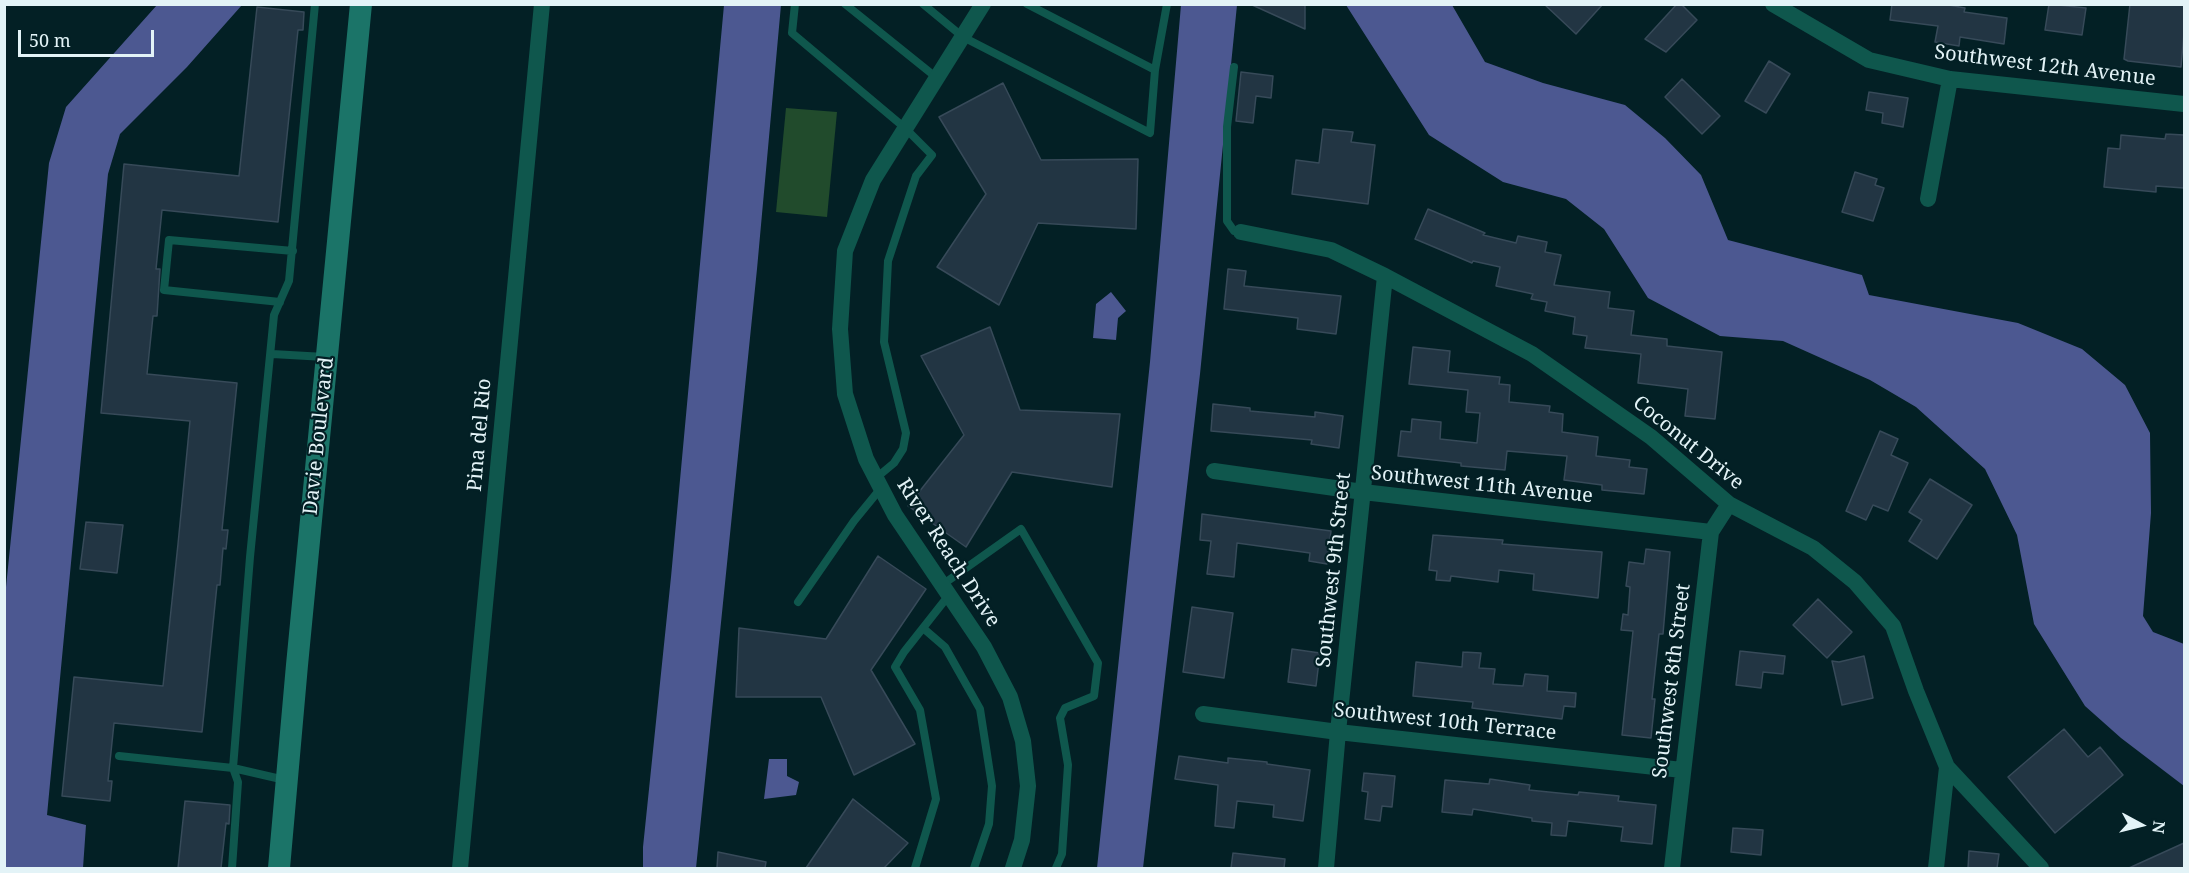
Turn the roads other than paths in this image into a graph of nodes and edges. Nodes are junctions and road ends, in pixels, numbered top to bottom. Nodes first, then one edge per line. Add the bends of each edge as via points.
1 (315, 4) edge
2 (361, 4) edge
3 (542, 4) edge
4 (795, 4) edge
5 (845, 4) edge
6 (923, 4) edge
7 (982, 4) edge
8 (1027, 4) edge
9 (1167, 4) edge
10 (1773, 4) edge
11 (963, 37) junction
12 (1234, 67) dead end
13 (1155, 70) junction
14 (937, 78) junction
15 (1950, 79) junction
16 (2184, 104) edge
17 (905, 128) junction
18 (1928, 199) dead end
19 (1241, 232) joint
20 (293, 251) junction
21 (1385, 276) junction
22 (280, 302) junction
23 (272, 354) junction
24 (326, 357) junction
25 (1214, 471) dead end
26 (878, 483) junction
27 (1363, 492) junction
28 (1728, 504) junction
29 (1711, 532) junction
30 (945, 590) junction
31 (798, 602) dead end
32 (923, 628) junction
33 (1203, 714) dead end
34 (1338, 732) junction
35 (119, 756) dead end
36 (1947, 767) junction
37 (233, 768) junction
38 (1682, 770) junction
39 (286, 780) junction
40 (232, 868) edge
41 (279, 868) edge
42 (460, 868) edge
43 (915, 868) edge
44 (974, 868) edge
45 (1013, 868) edge
46 (1056, 868) edge
47 (1326, 868) edge
48 (1672, 868) edge
49 (1936, 868) edge
50 (2041, 868) edge

1 - 20 lane
2 - 24 main road, Davie Boulevard
3 - 42 street, Pina del Rio
4 - 17 lane via 792,33
5 - 14 lane
6 - 11 lane
7 - 11 street, River Reach Drive
8 - 13 lane
9 - 13 lane
10 - 15 street, Southwest 12th Avenue via 1869,60
11 - 13 lane via 1150,133
11 - 14 street, River Reach Drive
12 - 19 lane via 1227,127 1227,221 1234,231
14 - 17 street, River Reach Drive
15 - 16 street, Southwest 12th Avenue
15 - 18 street
17 - 26 street, River Reach Drive via 873,180 846,251 840,329 846,394 866,459
17 - 26 lane via 932,155 916,176 888,261 884,342 906,433 903,449
19 - 21 street, Coconut Drive via 1331,250
20 - 22 lane via 290,281
20 - 22 lane via 169,240 164,290
21 - 27 street, Southwest 9th Street
21 - 28 street, Coconut Drive via 1532,354 1651,437
22 - 23 lane via 274,315
23 - 24 lane
23 - 37 lane
24 - 39 main road, Davie Boulevard
25 - 27 street, Southwest 11th Avenue
26 - 30 street, River Reach Drive
26 - 31 lane
27 - 29 street, Southwest 11th Avenue
27 - 34 street, Southwest 9th Street
28 - 29 street, Southwest 8th Street
28 - 36 street, Coconut Drive via 1813,548 1855,582 1893,626
29 - 38 street, Southwest 8th Street
30 - 32 lane
30 - 45 street, River Reach Drive via 984,647 1010,697 1023,741 1028,786 1022,840
30 - 46 lane via 1021,529 1098,663 1094,696 1065,708 1060,718 1068,765 1062,854
32 - 43 lane via 895,667 920,710 936,799
32 - 44 lane via 945,647 980,709 992,786 989,824
33 - 34 street, Southwest 10th Terrace
34 - 38 street, Southwest 10th Terrace
34 - 47 street, Southwest 9th Street
35 - 37 lane
36 - 49 street
36 - 50 street, Coconut Drive
37 - 39 lane
37 - 40 lane via 238,782
38 - 48 street, Southwest 8th Street
39 - 41 main road, Davie Boulevard

